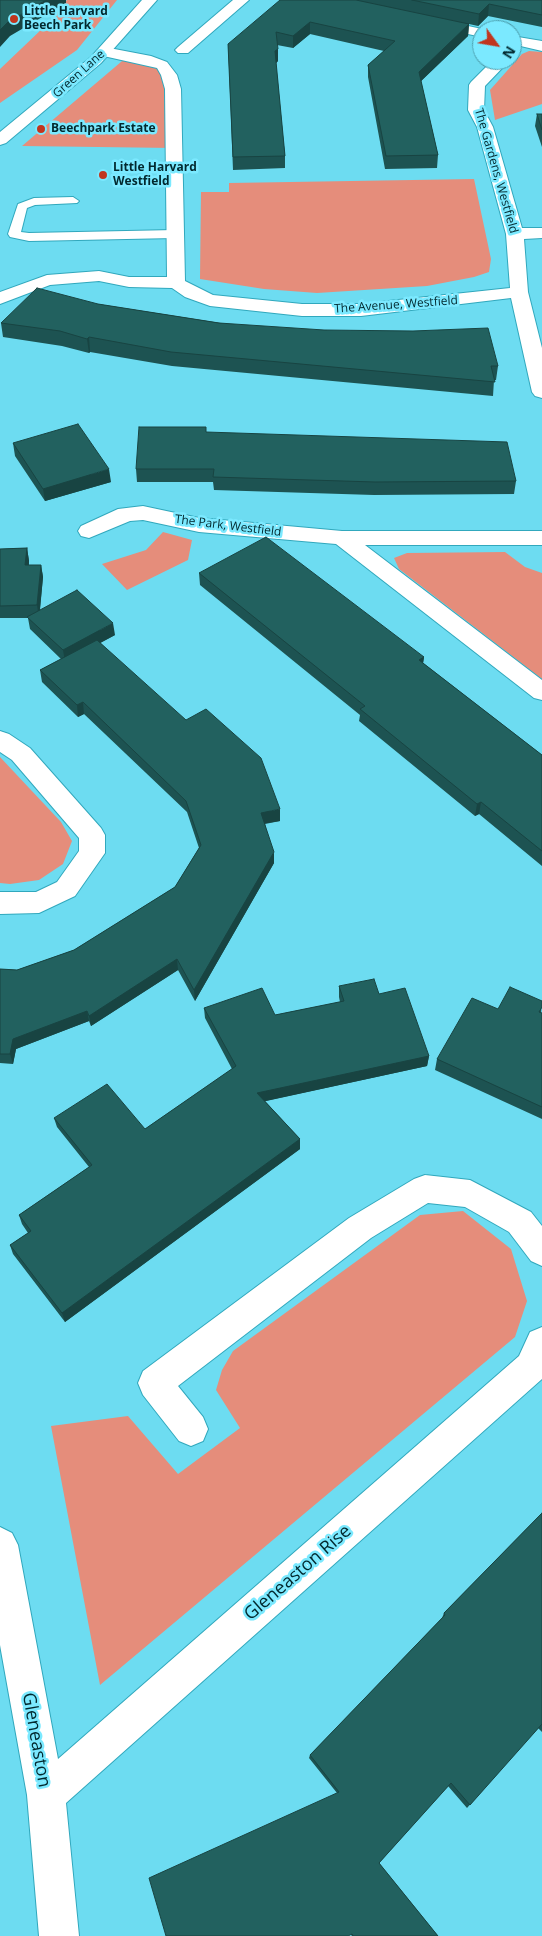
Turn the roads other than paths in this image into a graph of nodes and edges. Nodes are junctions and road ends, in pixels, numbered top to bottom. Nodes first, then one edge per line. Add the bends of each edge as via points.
1 (150, 0) edge
2 (242, 0) edge
3 (414, 19) edge
4 (472, 31) edge
5 (522, 45) edge
6 (542, 46) edge
7 (183, 50) dead end
8 (104, 52) junction
9 (492, 70) edge
10 (0, 140) edge
11 (73, 201) dead end
12 (542, 233) edge
13 (175, 234) junction
14 (515, 234) junction
15 (176, 283) junction
16 (519, 292) junction
17 (0, 298) edge
18 (542, 392) edge
19 (90, 531) dead end
20 (342, 538) junction
21 (542, 538) edge
22 (542, 692) edge
23 (0, 740) edge
24 (0, 903) edge
25 (542, 1252) edge
26 (542, 1343) edge
27 (192, 1430) dead end
28 (0, 1545) edge
29 (46, 1796) junction
30 (59, 1936) edge

1 - 8 street, Green Lane
2 - 7 street
3 - 4 street
5 - 6 street
8 - 10 street, Green Lane
8 - 13 street via 152,61 162,65 169,75 173,89
9 - 14 street, The Gardens, Westfield via 477,85 476,110 485,127
11 - 13 lane via 34,202 22,206 14,234 29,237
12 - 14 street
13 - 15 street
14 - 16 street, The Gardens, Westfield
15 - 16 street, The Avenue, Westfield via 210,300 302,310 361,310
15 - 17 street, The Avenue, Westfield via 129,282 99,276 47,280
16 - 18 street
19 - 20 street, The Park, Westfield via 126,514 143,513 198,525
20 - 21 street, The Park, Westfield
20 - 22 street
23 - 24 street via 21,754 92,835 92,853 66,889 39,902
25 - 27 street via 520,1222 470,1194 424,1189 360,1228 155,1383
26 - 29 street, Gleneaston Rise via 531,1367
28 - 29 street, Gleneaston
29 - 30 street, Gleneaston

